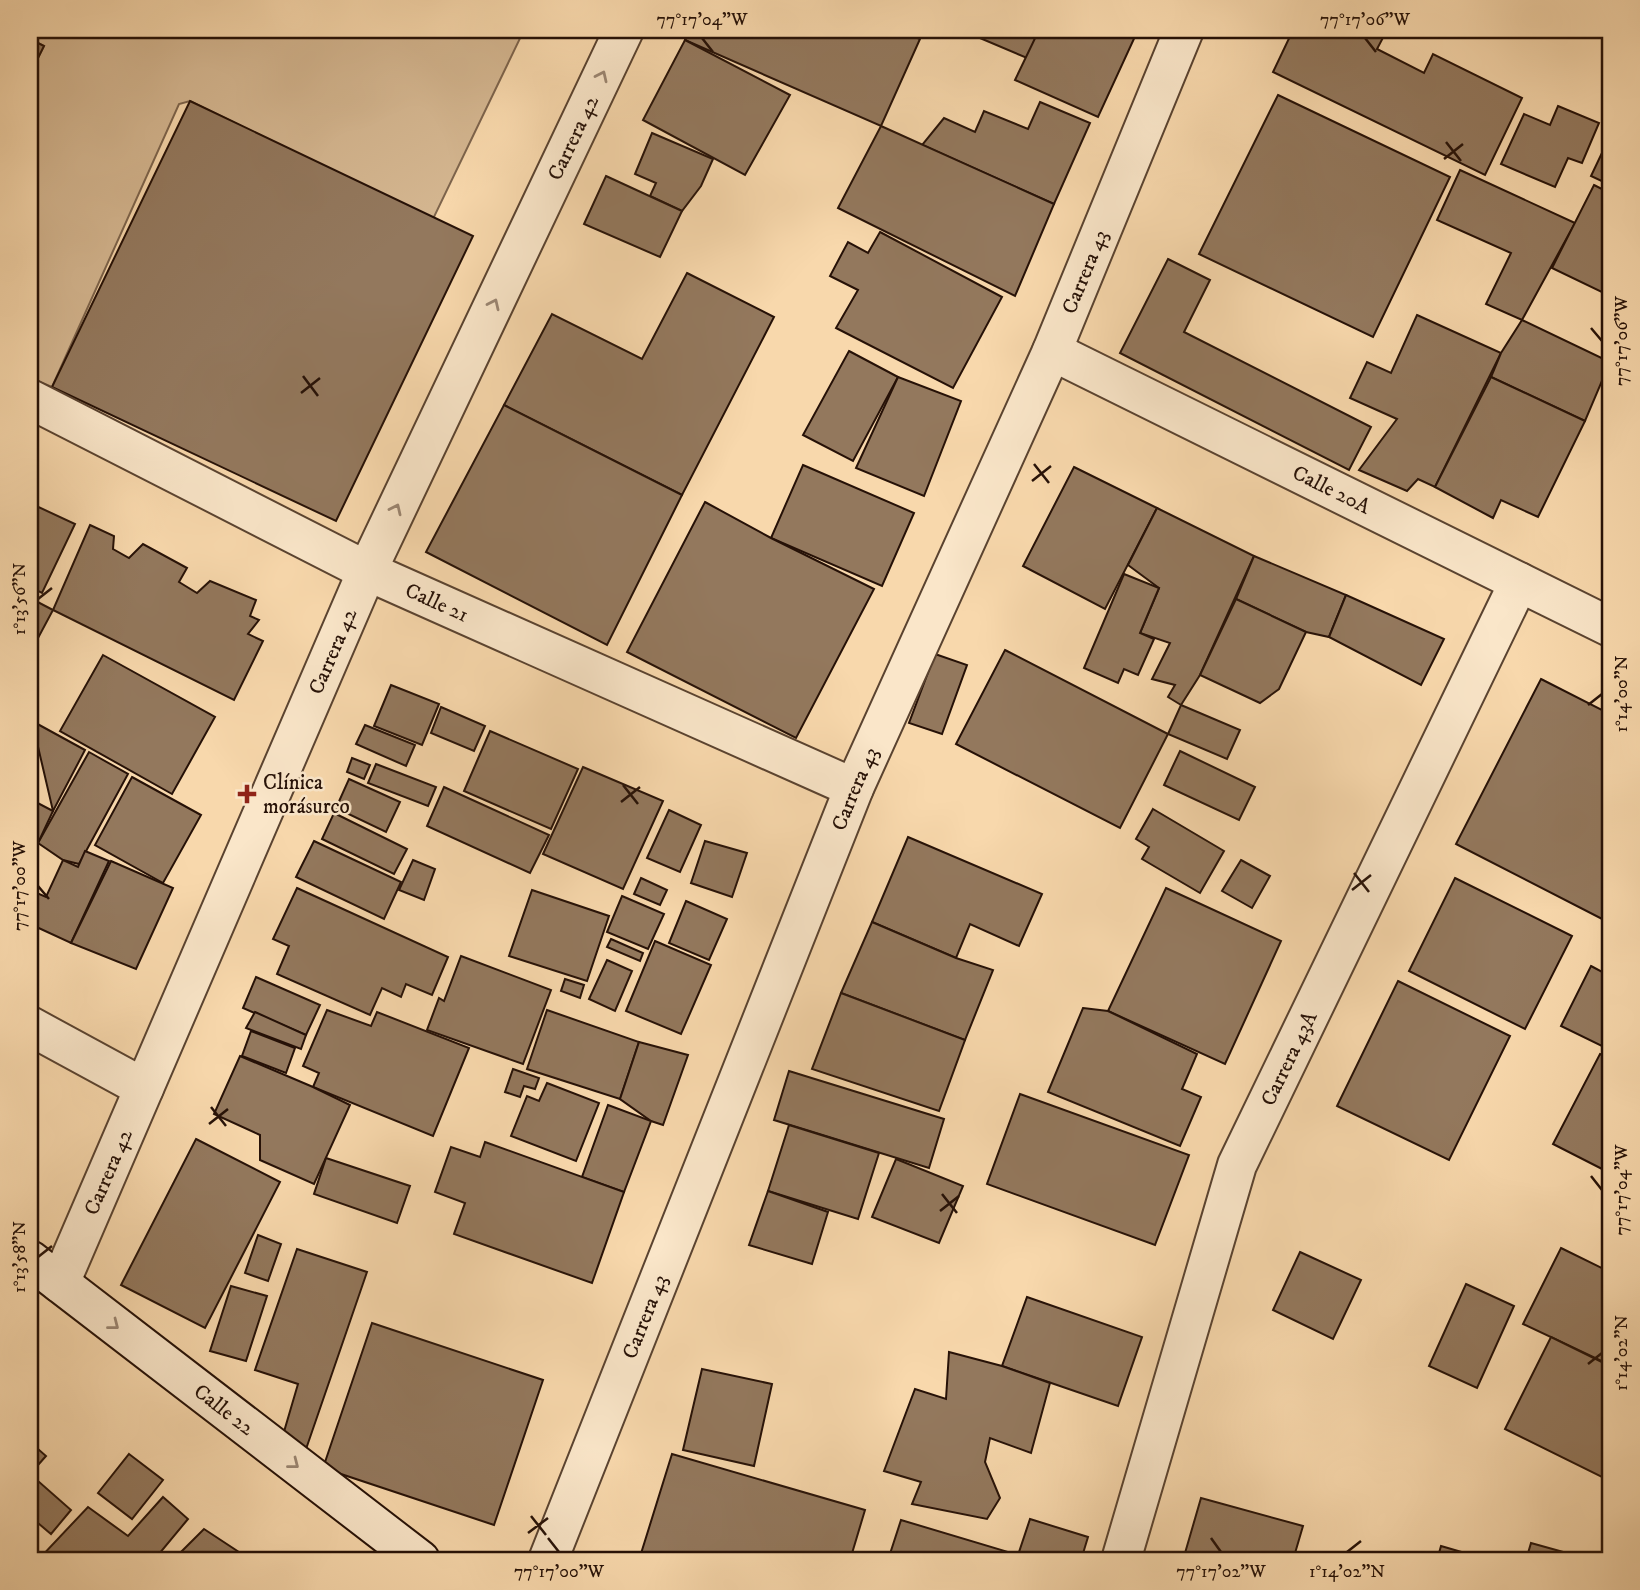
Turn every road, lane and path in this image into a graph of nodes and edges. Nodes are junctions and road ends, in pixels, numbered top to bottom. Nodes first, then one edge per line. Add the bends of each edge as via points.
1 (624, 30) edge
2 (1184, 30) edge
3 (1052, 351) junction
4 (30, 399) edge
5 (367, 570) junction
6 (1519, 582) junction
7 (1610, 627) edge
8 (854, 788) junction
9 (30, 1026) edge
10 (144, 1088) junction
11 (30, 1260) edge
12 (60, 1283) junction
13 (420, 1560) edge
14 (548, 1560) edge
15 (1121, 1560) edge

5 -> 1 street, Carrera 42
2 - 3 street, Carrera 43
3 - 6 street, Calle 20A
3 - 8 street, Carrera 43
4 - 5 street, Calle 21
5 - 8 street, Calle 21
5 - 10 street, Carrera 42
6 - 7 street, Calle 20A
6 - 15 street, Carrera 43A via 1237,1165
8 - 14 street, Carrera 43
9 - 10 street
10 - 12 street, Carrera 42
11 - 12 street, Calle 22
12 -> 13 street, Calle 22

